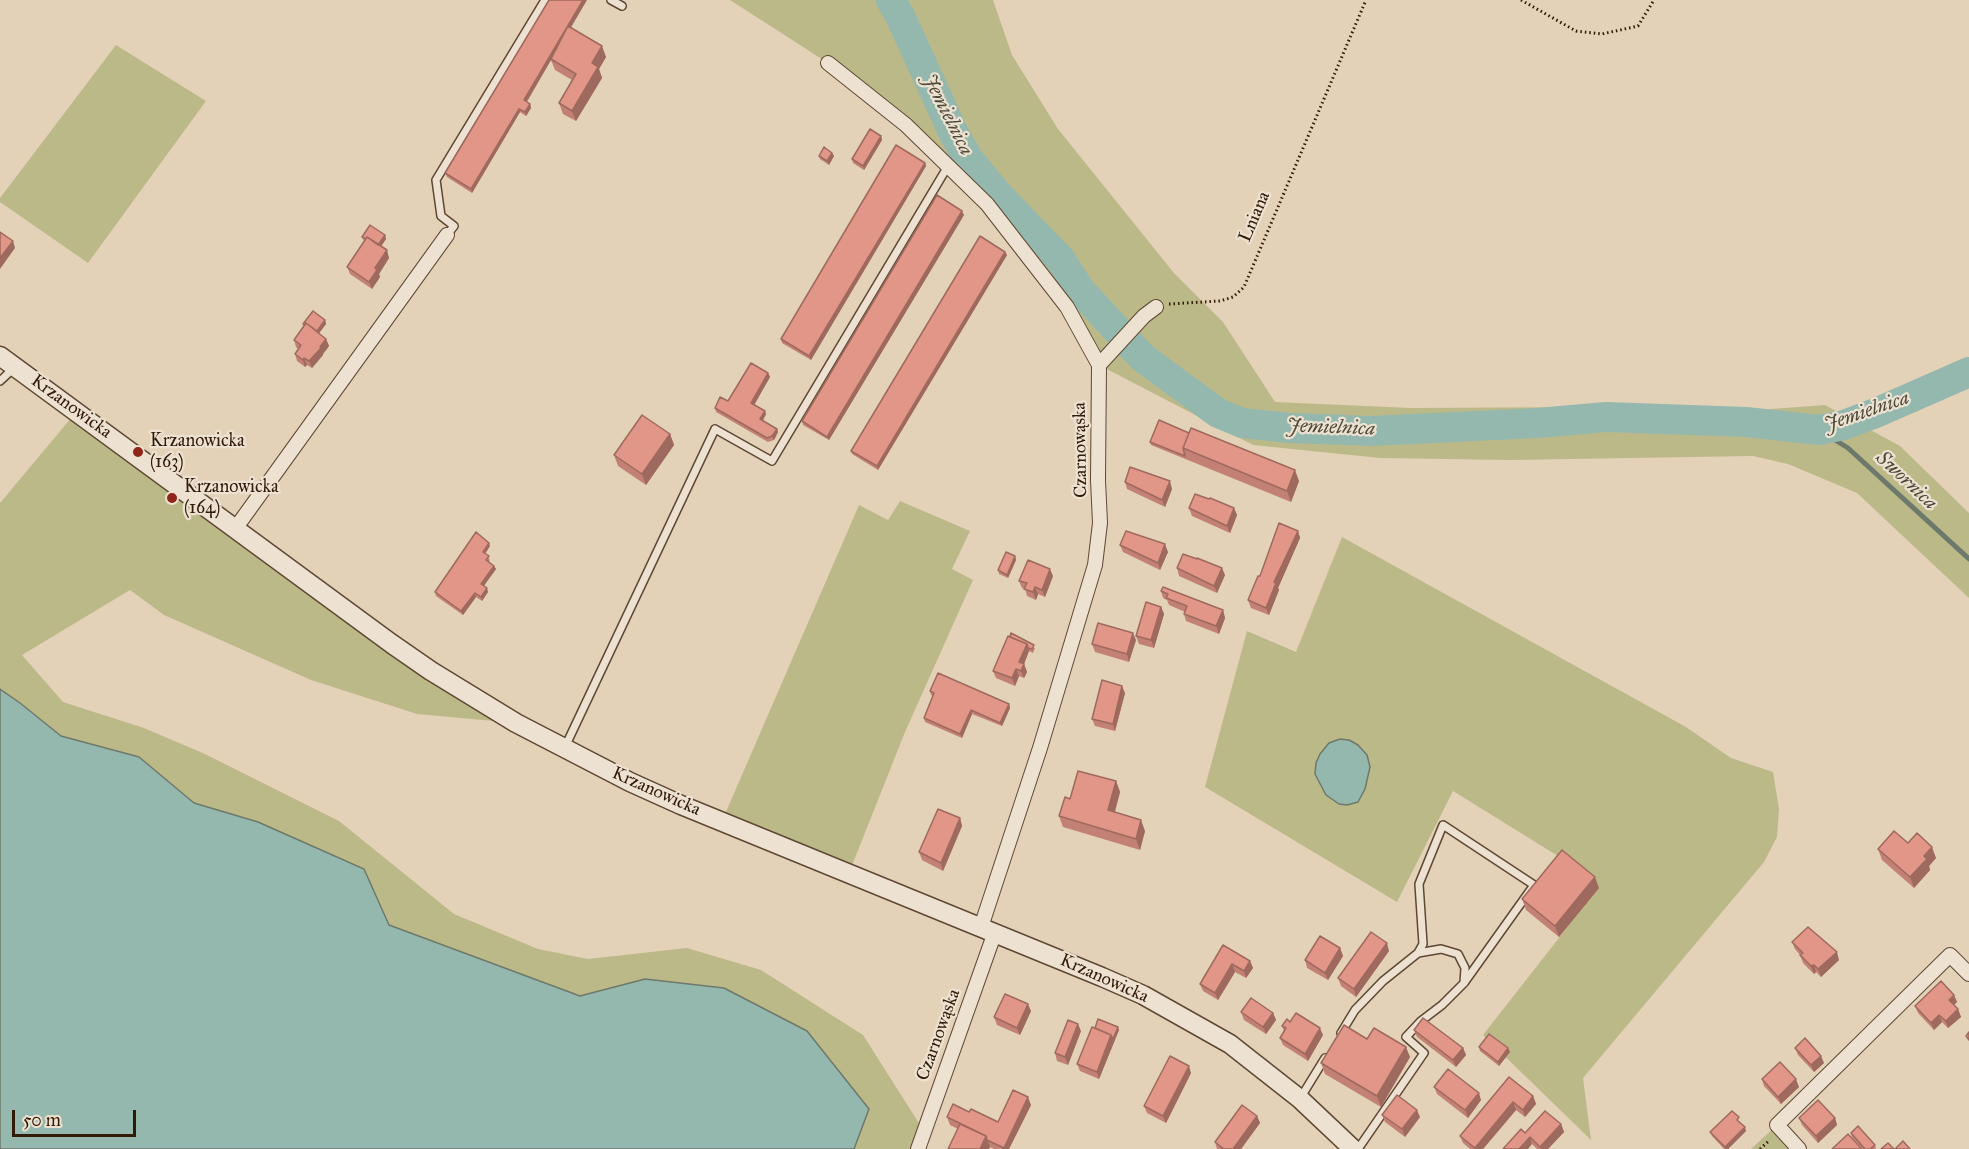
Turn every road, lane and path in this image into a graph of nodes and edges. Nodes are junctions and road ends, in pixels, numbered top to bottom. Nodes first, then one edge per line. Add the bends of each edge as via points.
1 (545, 0) edge
2 (611, 0) edge
3 (1366, 0) edge
4 (1521, 0) edge
5 (1654, 0) edge
6 (622, 6) dead end
7 (828, 63) dead end
8 (948, 166) junction
9 (447, 235) joint
10 (1156, 308) joint
11 (0, 356) edge
12 (1098, 365) junction
13 (15, 366) junction
14 (0, 381) edge
15 (235, 529) junction
16 (564, 749) junction
17 (988, 930) junction
18 (1418, 953) junction
19 (1969, 974) edge
20 (1464, 983) junction
21 (1336, 1040) edge
22 (1330, 1050) edge
23 (1300, 1099) junction
24 (918, 1149) edge
25 (1353, 1149) edge
26 (1358, 1149) edge
27 (1799, 1149) edge

1 - 9 lane via 436,180 441,216 454,226
2 - 6 lane
3 - 10 path, Lniana via 1244,287 1233,297 1220,301
4 - 5 path via 1576,31 1602,34 1638,26
7 - 8 street, Czarnowąska via 906,125
8 - 12 street, Czarnowąska via 987,204 1067,307
8 - 16 lane via 772,461 715,429
9 - 15 street
10 - 12 street
11 - 13 street, Krzanowicka
12 - 17 street, Czarnowąska via 1100,524 1095,565
13 - 14 lane
13 - 15 street, Krzanowicka
15 - 16 street, Krzanowicka via 431,671
16 - 17 street, Krzanowicka via 692,809
17 - 23 street, Krzanowicka via 1102,976 1175,1012 1230,1044
17 - 24 street, Czarnowąska
18 - 20 lane via 1441,949 1458,954 1465,968
18 - 20 lane via 1423,944 1419,884 1443,825 1534,885
18 - 21 lane via 1355,1010
19 - 27 street via 1950,955 1777,1125
20 - 26 lane via 1406,1037 1424,1053
22 - 23 lane
23 - 25 street, Krzanowicka

